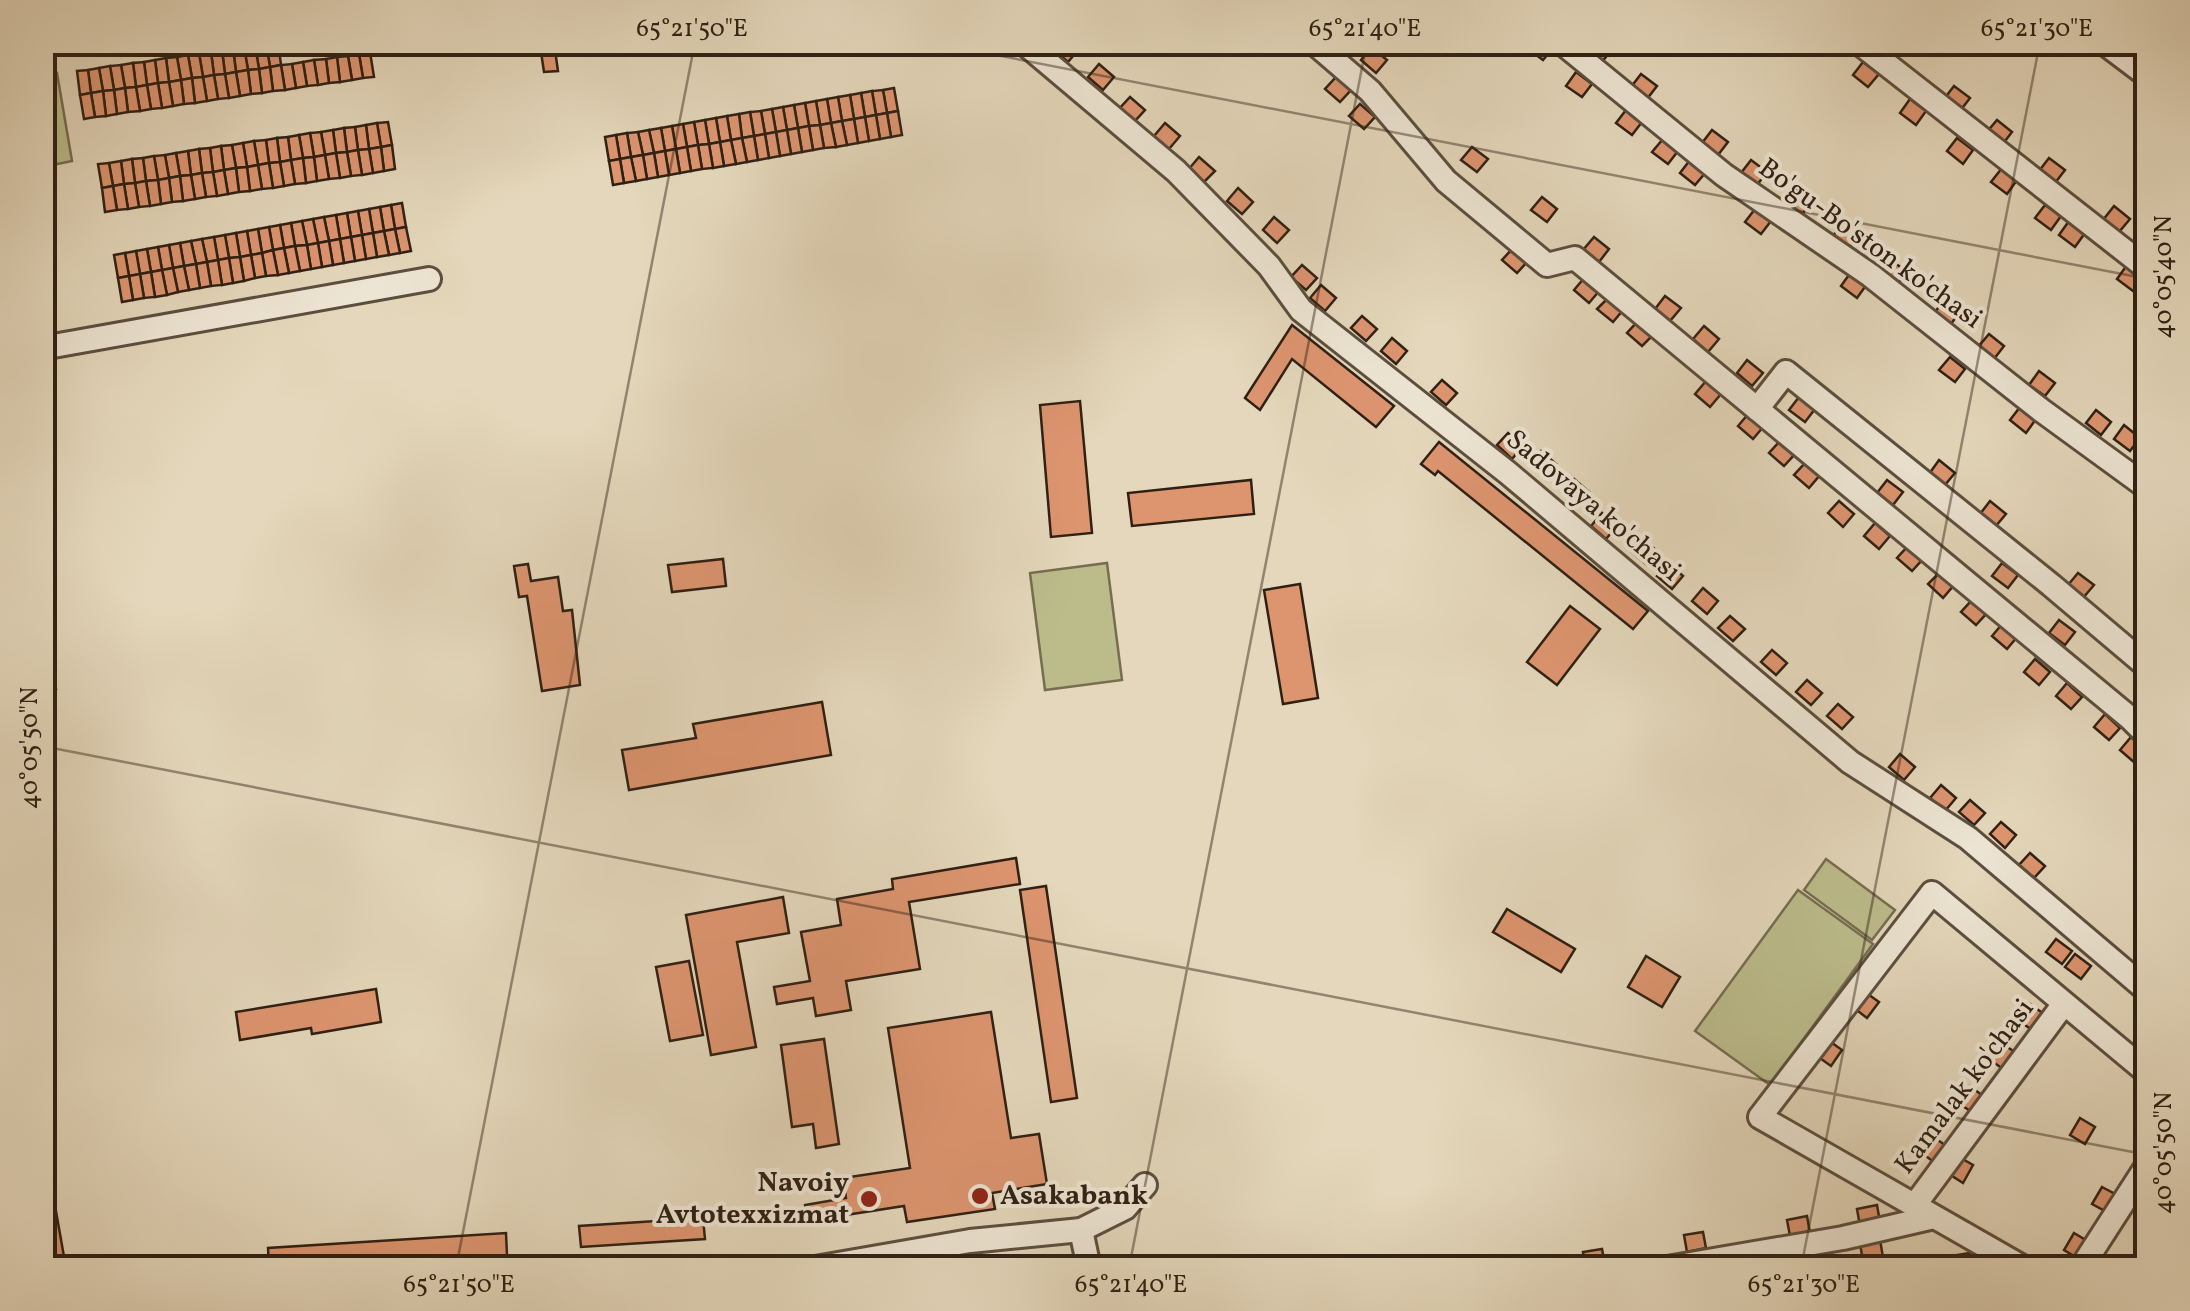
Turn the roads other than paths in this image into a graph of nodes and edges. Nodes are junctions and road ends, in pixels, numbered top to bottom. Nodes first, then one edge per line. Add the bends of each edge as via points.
1 (1022, 42) edge
2 (1313, 42) edge
3 (1561, 42) edge
4 (1858, 42) edge
5 (2103, 42) edge
6 (2148, 76) edge
7 (2148, 269) edge
8 (429, 279) dead end
9 (42, 348) edge
10 (1757, 409) junction
11 (2148, 488) edge
12 (2148, 668) edge
13 (2148, 736) edge
14 (2148, 991) edge
15 (2063, 1005) junction
16 (2148, 1074) edge
17 (2148, 1164) edge
18 (1145, 1185) dead end
19 (1924, 1211) junction
20 (1082, 1230) junction
21 (816, 1268) edge
22 (1089, 1268) edge
23 (1667, 1268) edge
24 (2024, 1268) edge
25 (2081, 1268) edge

1 - 14 street, Sadovaya ko'chasi via 1176,171 1269,266 1301,310 1508,473 1850,762 1968,838
2 - 10 street via 1370,91 1446,181 1547,265 1574,258
3 - 11 street, Bo'gu-Bo'ston ko'chasi via 1724,176 1870,275
4 - 7 street
5 - 6 street
8 - 9 street
10 - 12 street via 1786,372
10 - 13 street
15 - 16 street, Kamalak ko'chasi
15 - 19 street, Kamalak ko'chasi
15 - 19 street, Kamalak ko'chasi via 1932,893 1760,1117
17 - 25 street
18 - 20 street via 1125,1208
19 - 23 street, Kamalak ko'chasi via 1843,1238
19 - 24 street, Kamalak ko'chasi
20 - 21 street
20 - 22 street

